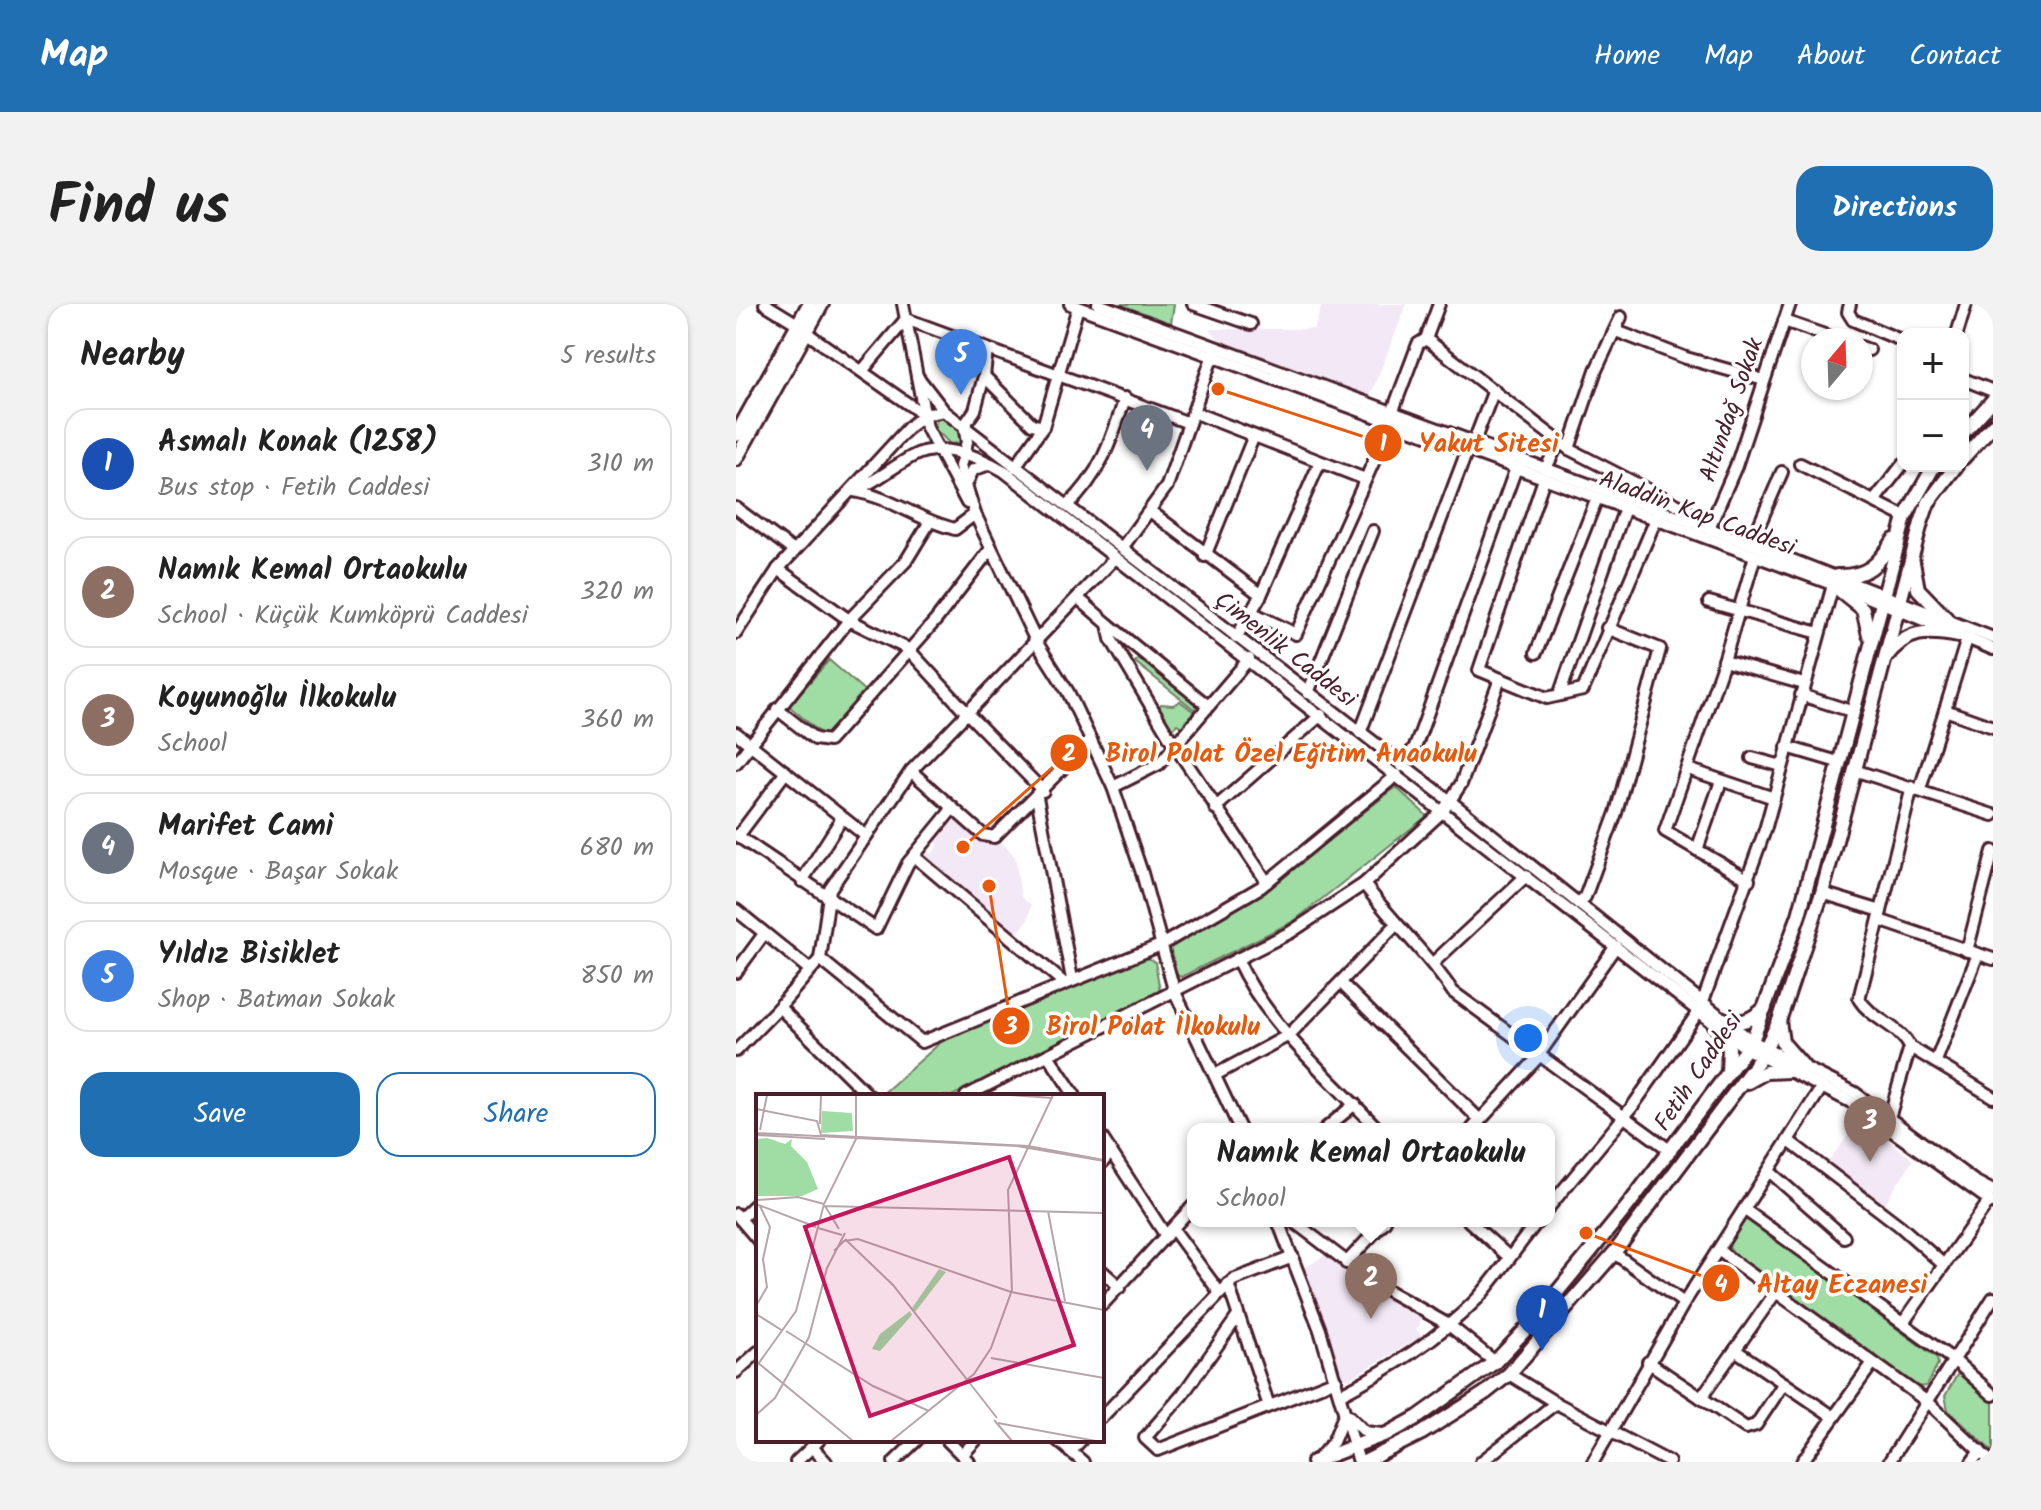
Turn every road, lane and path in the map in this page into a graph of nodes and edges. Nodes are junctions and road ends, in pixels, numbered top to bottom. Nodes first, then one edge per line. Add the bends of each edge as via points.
1 (765, 304) edge
2 (809, 304) edge
3 (822, 304) edge
4 (903, 304) edge
5 (1098, 304) edge
6 (1193, 304) edge
7 (1439, 304) edge
8 (1790, 304) edge
9 (1850, 304) edge
10 (1966, 304) edge
11 (1074, 305) edge
12 (1621, 317) dead end
13 (906, 319) junction
14 (1784, 321) junction
15 (1251, 324) dead end
16 (800, 327) junction
17 (1804, 328) edge
18 (1959, 328) edge
19 (1616, 331) junction
20 (1897, 338) edge
21 (1426, 339) junction
22 (987, 349) junction
23 (1214, 352) junction
24 (862, 371) junction
25 (1058, 374) junction
26 (917, 376) junction
27 (984, 376) junction
28 (1764, 380) junction
29 (1969, 381) edge
30 (1494, 390) junction
31 (1993, 391) edge
32 (898, 396) junction
33 (1125, 398) junction
34 (1993, 400) edge
35 (944, 411) junction
36 (1193, 412) junction
37 (924, 415) junction
38 (1392, 418) junction
39 (1189, 423) junction
40 (1993, 425) edge
41 (964, 426) junction
42 (1969, 426) edge
43 (1043, 427) junction
44 (736, 435) edge
45 (1253, 438) junction
46 (1559, 442) junction
47 (1470, 448) junction
48 (1569, 449) junction
49 (942, 451) junction
50 (1969, 451) edge
51 (963, 454) junction
52 (736, 459) edge
53 (1320, 462) junction
54 (991, 464) junction
55 (1800, 464) dead end
56 (1015, 467) junction
57 (1516, 468) junction
58 (1782, 472) dead end
59 (1897, 472) edge
60 (1931, 472) edge
61 (1951, 472) edge
62 (1545, 473) junction
63 (1365, 479) junction
64 (1631, 481) junction
65 (966, 485) junction
66 (853, 491) junction
67 (1597, 498) junction
68 (1874, 501) junction
69 (1625, 503) junction
70 (1067, 506) junction
71 (736, 508) edge
72 (1150, 511) junction
73 (975, 514) junction
74 (1656, 519) junction
75 (1903, 522) junction
76 (929, 523) junction
77 (1710, 525) junction
78 (1373, 531) dead end
79 (1751, 544) junction
80 (1122, 548) junction
81 (990, 550) junction
82 (1912, 550) junction
83 (794, 551) junction
84 (1205, 556) junction
85 (1755, 556) junction
86 (1115, 558) junction
87 (778, 569) junction
88 (1835, 580) junction
89 (1261, 595) junction
90 (1078, 598) junction
91 (1882, 598) junction
92 (1709, 602) dead end
93 (1897, 604) junction
94 (1738, 610) junction
95 (1251, 612) junction
96 (1946, 618) junction
97 (849, 620) junction
98 (1108, 624) junction
99 (1607, 628) junction
100 (736, 633) edge
101 (1819, 633) junction
102 (1963, 637) junction
103 (1236, 638) junction
104 (1993, 638) edge
105 (1037, 643) junction
106 (1869, 648) junction
107 (908, 649) junction
108 (1993, 649) edge
109 (1536, 653) dead end
110 (1249, 659) junction
111 (1724, 661) junction
112 (1882, 663) junction
113 (1500, 679) junction
114 (1804, 684) junction
115 (1308, 693) junction
116 (1560, 693) junction
117 (1801, 695) junction
118 (1207, 705) junction
119 (777, 709) junction
120 (1945, 710) junction
121 (1851, 711) junction
122 (967, 713) junction
123 (1321, 715) junction
124 (1993, 727) edge
125 (736, 733) edge
126 (1360, 733) junction
127 (1091, 740) junction
128 (749, 743) junction
129 (1173, 743) junction
130 (1787, 747) junction
131 (1752, 758) dead end
132 (1838, 762) junction
133 (736, 763) edge
134 (1782, 766) junction
135 (1688, 769) junction
136 (1400, 770) junction
137 (1854, 770) junction
138 (911, 771) junction
139 (786, 772) junction
140 (1721, 781) junction
141 (1113, 787) junction
142 (1916, 788) junction
143 (1040, 794) junction
144 (1774, 798) junction
145 (1446, 806) junction
146 (953, 808) junction
147 (1215, 808) junction
148 (1993, 815) edge
149 (842, 818) junction
150 (737, 835) edge
151 (866, 836) junction
152 (1697, 850) junction
153 (1993, 851) edge
154 (914, 856) junction
155 (1526, 876) junction
156 (1749, 880) junction
157 (802, 881) junction
158 (1267, 882) junction
159 (1364, 884) junction
160 (1822, 893) junction
161 (830, 901) junction
162 (1578, 903) junction
163 (736, 910) edge
164 (1880, 916) junction
165 (1395, 926) junction
166 (764, 934) junction
167 (1161, 945) junction
168 (1616, 946) junction
169 (1973, 952) junction
170 (739, 957) edge
171 (820, 959) junction
172 (1237, 959) junction
173 (1993, 959) edge
174 (1433, 963) junction
175 (809, 969) junction
176 (736, 972) edge
177 (1068, 981) junction
178 (1341, 983) junction
179 (1174, 990) junction
180 (1701, 1006) junction
181 (1768, 1006) junction
182 (779, 1007) junction
183 (1719, 1021) junction
184 (1779, 1021) junction
185 (1289, 1035) junction
186 (1750, 1045) junction
187 (737, 1047) edge
188 (1910, 1047) junction
189 (1764, 1052) junction
190 (1540, 1054) junction
191 (1048, 1055) junction
192 (1936, 1061) junction
193 (1803, 1066) junction
194 (1789, 1071) junction
195 (1215, 1075) junction
196 (1723, 1081) junction
197 (1822, 1087) junction
198 (1740, 1089) junction
199 (867, 1094) edge
200 (970, 1094) edge
201 (1074, 1094) edge
202 (1993, 1097) edge
203 (1355, 1104) junction
204 (1624, 1115) junction
205 (1889, 1118) junction
206 (1480, 1120) junction
207 (1237, 1123) edge
208 (1332, 1123) edge
209 (1372, 1123) edge
210 (1477, 1123) edge
211 (1104, 1142) edge
212 (1790, 1142) junction
213 (1671, 1151) junction
214 (1111, 1152) junction
215 (1104, 1161) edge
216 (1770, 1172) junction
217 (1992, 1198) edge
218 (1555, 1200) edge
219 (756, 1204) edge
220 (1745, 1210) junction
221 (1187, 1213) edge
222 (738, 1217) edge
223 (1280, 1227) edge
224 (1301, 1227) edge
225 (1379, 1227) edge
226 (1476, 1227) edge
227 (1533, 1227) edge
228 (1170, 1232) junction
229 (1844, 1237) dead end
230 (756, 1238) edge
231 (1718, 1250) junction
232 (1614, 1253) junction
233 (1293, 1257) junction
234 (1509, 1257) junction
235 (1346, 1263) junction
236 (1944, 1265) junction
237 (1104, 1273) edge
238 (1120, 1287) junction
239 (1224, 1288) junction
240 (1776, 1292) junction
241 (1993, 1298) edge
242 (1104, 1303) edge
243 (1684, 1303) junction
244 (1238, 1316) junction
245 (1903, 1323) junction
246 (1449, 1325) junction
247 (1735, 1350) junction
248 (756, 1354) edge
249 (1955, 1361) junction
250 (1495, 1362) junction
251 (1648, 1362) junction
252 (1872, 1364) junction
253 (736, 1372) edge
254 (1509, 1374) junction
255 (1336, 1380) junction
256 (1784, 1383) junction
257 (1341, 1394) junction
258 (1993, 1395) edge
259 (1701, 1398) junction
260 (1556, 1403) junction
261 (1929, 1403) junction
262 (1269, 1406) junction
263 (1346, 1411) junction
264 (1104, 1415) edge
265 (1834, 1417) junction
266 (1611, 1429) junction
267 (1389, 1433) junction
268 (949, 1442) edge
269 (1059, 1442) edge
270 (1079, 1442) edge
271 (816, 1444) edge
272 (1355, 1446) junction
273 (1980, 1451) junction
274 (1070, 1452) junction
275 (907, 1458) edge
276 (1381, 1458) edge
277 (966, 1459) edge
278 (796, 1462) edge
279 (826, 1462) edge
280 (894, 1462) edge
281 (1083, 1462) edge
282 (1312, 1462) edge
283 (1361, 1462) edge
284 (1481, 1462) edge
285 (1593, 1462) edge
286 (1669, 1462) edge
287 (1802, 1462) edge
288 (1889, 1462) edge
289 (1972, 1462) edge
290 (1991, 1462) edge

1 - 16 street
2 - 16 main road
3 - 16 main road
4 - 13 street
5 - 23 street, Aladdin Kap Caddesi
6 - 15 street
7 - 21 street
8 - 14 street, Altındağ Sokak
9 - 20 street via 1853,320
10 - 18 street
11 - 23 street, Aladdin Kap Caddesi
11 - 25 street
12 - 19 street
13 - 22 street
13 - 24 street
13 - 26 street
14 - 17 street
14 - 28 street, Altındağ Sokak
16 - 24 street
16 - 44 main road
16 - 52 main road
19 - 28 street
19 - 48 street via 1596,370
21 - 30 street
21 - 38 street via 1418,344
22 - 25 street
22 - 27 street
23 - 36 street
23 - 38 street, Aladdin Kap Caddesi
24 - 32 street
25 - 33 street
25 - 43 street
26 - 32 street via 912,391
26 - 35 street, Çimenlik Caddesi
26 - 37 street
27 - 41 street via 975,410
27 - 43 street via 1032,424
28 - 77 street, Altındağ Sokak
29 - 31 street
30 - 46 street
30 - 47 street
32 - 37 street
33 - 39 street
33 - 70 street via 1109,448 1086,489
34 - 42 main road
35 - 37 street
35 - 41 street, Çimenlik Caddesi
36 - 39 street
36 - 45 street
37 - 49 street
37 - 66 street
38 - 47 street, Aladdin Kap Caddesi
38 - 63 street
39 - 72 street via 1167,486
40 - 50 main road
41 - 51 street
41 - 56 street, Çimenlik Caddesi
43 - 56 street
45 - 53 street
45 - 84 street
46 - 48 street
46 - 62 street
47 - 57 street, Aladdin Kap Caddesi
47 - 62 street, Aladdin Kap Caddesi
47 - 126 street
48 - 64 street
49 - 51 street, Çimenlik Caddesi
49 - 66 street via 914,455 880,480
49 - 73 street
51 - 54 street, Çimenlik Caddesi
51 - 65 street via 960,466
53 - 63 street
53 - 89 street
54 - 65 street via 973,470
54 - 86 street, Çimenlik Caddesi
55 - 68 street
56 - 70 street, Çimenlik Caddesi
57 - 62 street, Aladdin Kap Caddesi
57 - 136 street via 1416,745
58 - 79 street
59 - 68 street
60 - 75 main road, Fetih Caddesi
61 - 82 main road, Fetih Caddesi via 1928,503
62 - 67 street, Aladdin Kap Caddesi
62 - 69 street, Aladdin Kap Caddesi
62 - 113 street via 1479,670
63 - 95 street via 1296,634
64 - 69 street
64 - 77 street
65 - 73 street
66 - 76 street via 884,498
66 - 83 street
67 - 69 street, Aladdin Kap Caddesi
67 - 109 street
68 - 75 street
69 - 74 street, Aladdin Kap Caddesi
69 - 77 street, Aladdin Kap Caddesi
69 - 116 street
70 - 80 street, Çimenlik Caddesi
71 - 83 street
72 - 80 street
72 - 84 street
73 - 76 street via 955,529
73 - 81 street
74 - 85 street, Aladdin Kap Caddesi
74 - 99 street
75 - 88 main road via 1874,568
75 - 91 main road, Fetih Caddesi
76 - 97 street via 906,561
77 - 79 street, Aladdin Kap Caddesi
78 - 115 street
79 - 88 street, Aladdin Kap Caddesi
80 - 103 street, Çimenlik Caddesi
81 - 105 street
81 - 107 street
82 - 93 main road, Fetih Caddesi
82 - 96 main road via 1918,589
83 - 87 street
84 - 89 street
85 - 88 street, Aladdin Kap Caddesi
85 - 94 street
86 - 90 street
86 - 110 street, Çimenlik Caddesi
87 - 97 street
87 - 100 street
88 - 91 street, Aladdin Kap Caddesi
88 - 101 street
88 - 106 main road via 1863,610
89 - 95 street
90 - 98 street
90 - 105 street
91 - 93 street, Aladdin Kap Caddesi
91 - 106 main road, Fetih Caddesi
92 - 94 street
93 - 96 street, Aladdin Kap Caddesi
93 - 102 street, Aladdin Kap Caddesi
93 - 112 main road, Fetih Caddesi
94 - 101 street
94 - 111 street
95 - 103 street
96 - 104 street, Aladdin Kap Caddesi
97 - 107 street
97 - 119 street
98 - 118 street
98 - 129 street via 1111,639
99 - 116 street via 1583,690
99 - 162 street via 1660,649 1616,813 1585,897
101 - 114 street
102 - 108 street, Aladdin Kap Caddesi
102 - 112 main road via 1919,631
102 - 120 street
103 - 115 street, Çimenlik Caddesi
105 - 122 street
105 - 127 street
106 - 121 main road, Fetih Caddesi
107 - 119 street via 829,741 815,739
107 - 122 street
110 - 118 street
110 - 123 street, Çimenlik Caddesi
111 - 114 street
111 - 135 street
112 - 137 main road, Fetih Caddesi
113 - 116 street via 1547,698
113 - 145 street via 1461,784
114 - 117 street
115 - 126 street, Çimenlik Caddesi
117 - 121 street
117 - 130 street
118 - 129 street
119 - 128 street
120 - 124 street
120 - 142 street
121 - 132 main road, Fetih Caddesi
122 - 138 street
122 - 143 street
123 - 136 street, Çimenlik Caddesi
123 - 147 street
125 - 128 street
126 - 136 street, Çimenlik Caddesi
127 - 141 street
127 - 143 street
128 - 133 street
128 - 139 street
129 - 141 street via 1159,764
129 - 147 street
130 - 132 street
130 - 134 street
131 - 134 street
132 - 181 main road, Fetih Caddesi via 1799,915
134 - 144 street
135 - 140 street
135 - 152 street via 1665,831
136 - 145 street, Çimenlik Caddesi
136 - 158 street
137 - 142 street
137 - 160 main road, Fetih Caddesi
138 - 146 street
138 - 151 street
139 - 149 street
139 - 150 street
140 - 144 street
140 - 152 street
141 - 167 street
142 - 148 street
142 - 164 street
143 - 146 street via 994,837 983,835
143 - 177 street
144 - 156 street
145 - 155 street, Çimenlik Caddesi
145 - 159 street
145 - 162 street, Çimenlik Caddesi
146 - 154 street
147 - 158 street
149 - 151 street
149 - 157 street
150 - 157 street
151 - 161 street via 830,889
152 - 156 street
153 - 169 street
154 - 161 street via 876,929
154 - 177 street
155 - 168 street, Çimenlik Caddesi
155 - 174 street
156 - 180 street
157 - 161 street
158 - 167 street
159 - 165 street
159 - 172 street via 1291,932
160 - 164 street
160 - 184 main road, Fetih Caddesi
161 - 171 street
162 - 180 street, Çimenlik Caddesi
163 - 166 street
164 - 169 street
164 - 188 street via 1859,999
165 - 174 street
165 - 178 street
166 - 170 street
166 - 175 street
167 - 177 street
167 - 179 street
168 - 180 street, Çimenlik Caddesi
168 - 190 street
169 - 173 street
169 - 192 street
170 - 176 street
171 - 175 street
171 - 177 street via 922,1042
172 - 179 street
172 - 185 street via 1248,983
174 - 190 street via 1453,992
175 - 182 street
178 - 185 street
178 - 206 street
179 - 191 street
179 - 195 street
180 - 183 street, Çimenlik Caddesi
180 - 204 street
181 - 183 main road via 1752,1019
181 - 186 main road, Fetih Caddesi
182 - 187 street
182 - 199 street
183 - 186 street, Çimenlik Caddesi
183 - 196 main road via 1730,1054
184 - 189 main road, Fetih Caddesi
184 - 193 main road via 1782,1042
185 - 195 street
185 - 203 street
186 - 189 street, Çimenlik Caddesi
186 - 196 main road, Fetih Caddesi
188 - 192 street
188 - 205 street
189 - 193 street
189 - 194 street
189 - 198 main road, Fetih Caddesi
190 - 204 street
190 - 206 street
191 - 200 street
191 - 201 street
192 - 202 street
193 - 205 street
194 - 197 street
194 - 198 main road via 1766,1072
195 - 207 street
196 - 213 main road, Fetih Caddesi
197 - 212 street
197 - 217 street
198 - 232 main road, Fetih Caddesi
203 - 208 street
203 - 209 street
204 - 213 street
204 - 218 street
205 - 217 street
206 - 210 street
211 - 214 street
212 - 216 street
212 - 236 street
213 - 250 main road, Fetih Caddesi
214 - 215 street
214 - 228 street
216 - 220 street
216 - 229 street
217 - 236 street
219 - 222 street
220 - 231 street
220 - 245 street
221 - 228 street
222 - 230 street
223 - 233 street
224 - 235 street
225 - 235 street
226 - 234 street
227 - 234 street
228 - 238 street
228 - 239 street
231 - 240 street
231 - 243 street
232 - 243 street
232 - 254 main road, Fetih Caddesi
233 - 239 street
233 - 255 street
234 - 246 street
235 - 246 street
236 - 245 street
237 - 238 street
238 - 242 street
239 - 244 street
239 - 264 street
240 - 247 street
240 - 252 street
241 - 249 street
243 - 251 street
244 - 262 street
244 - 262 street via 1145,1438 1158,1450
245 - 249 street
246 - 250 street
246 - 257 street via 1397,1365
247 - 256 street
247 - 259 street
248 - 253 street
249 - 258 street
249 - 261 street
250 - 267 main road, Fetih Caddesi
251 - 259 street
251 - 266 street
252 - 261 street
252 - 265 street
254 - 260 street
254 - 276 main road, Fetih Caddesi
255 - 257 street
255 - 262 street
256 - 259 street via 1750,1427
256 - 265 street
257 - 263 street
260 - 266 street
260 - 284 street
261 - 273 street
261 - 288 street
263 - 267 street via 1365,1432
263 - 272 street
263 - 282 street via 1333,1442
265 - 287 street
266 - 285 street
266 - 286 street
267 - 272 main road, Fetih Caddesi
268 - 277 street
269 - 274 street
270 - 274 street
271 - 278 street
271 - 279 street
272 - 282 main road, Fetih Caddesi
272 - 283 street
273 - 289 street
273 - 290 street
274 - 281 street
275 - 280 street
276 - 283 main road, Fetih Caddesi

